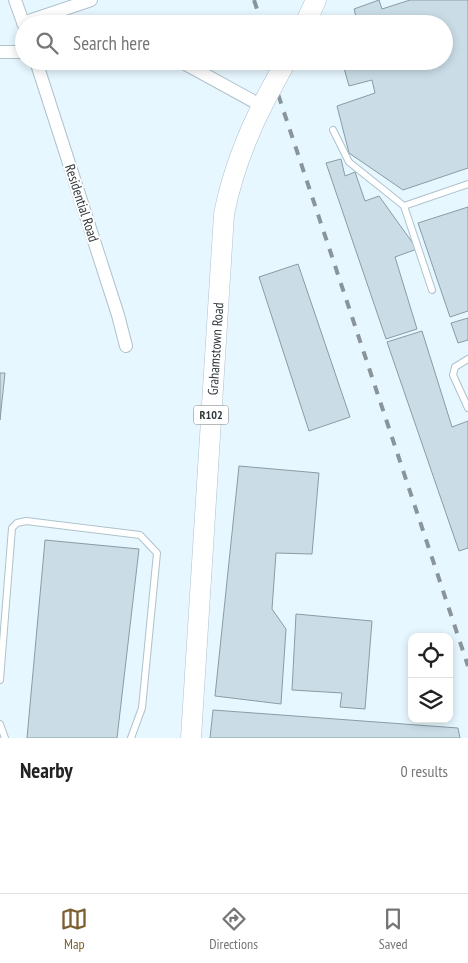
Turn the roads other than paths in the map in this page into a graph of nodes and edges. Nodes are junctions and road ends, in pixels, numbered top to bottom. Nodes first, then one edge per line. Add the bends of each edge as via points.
1 (16, 0) edge
2 (91, 0) edge
3 (316, 0) edge
4 (20, 15) edge
5 (48, 15) edge
6 (309, 15) edge
7 (0, 52) edge
8 (15, 52) edge
9 (39, 70) edge
10 (198, 70) edge
11 (281, 70) edge
12 (264, 103) junction
13 (332, 130) dead end
14 (468, 184) edge
15 (404, 206) junction
16 (432, 290) dead end
17 (126, 346) dead end
18 (468, 359) edge
19 (468, 408) edge
20 (0, 680) edge
21 (0, 724) edge
22 (5, 738) edge
23 (131, 738) edge
24 (191, 738) edge

1 - 4 street
2 - 5 street
3 - 6 main road
7 - 8 street
9 - 17 street, Residential Road
10 - 12 street
11 - 12 main road, Grahamstown Road / R102, bridge
12 - 24 main road, Grahamstown Road / R102 via 237,162 224,214
13 - 15 lane via 349,162
14 - 15 lane
15 - 16 lane
18 - 19 lane via 459,362 453,375
20 - 23 lane via 12,528 26,521 140,534 157,553 142,708
21 - 22 lane

